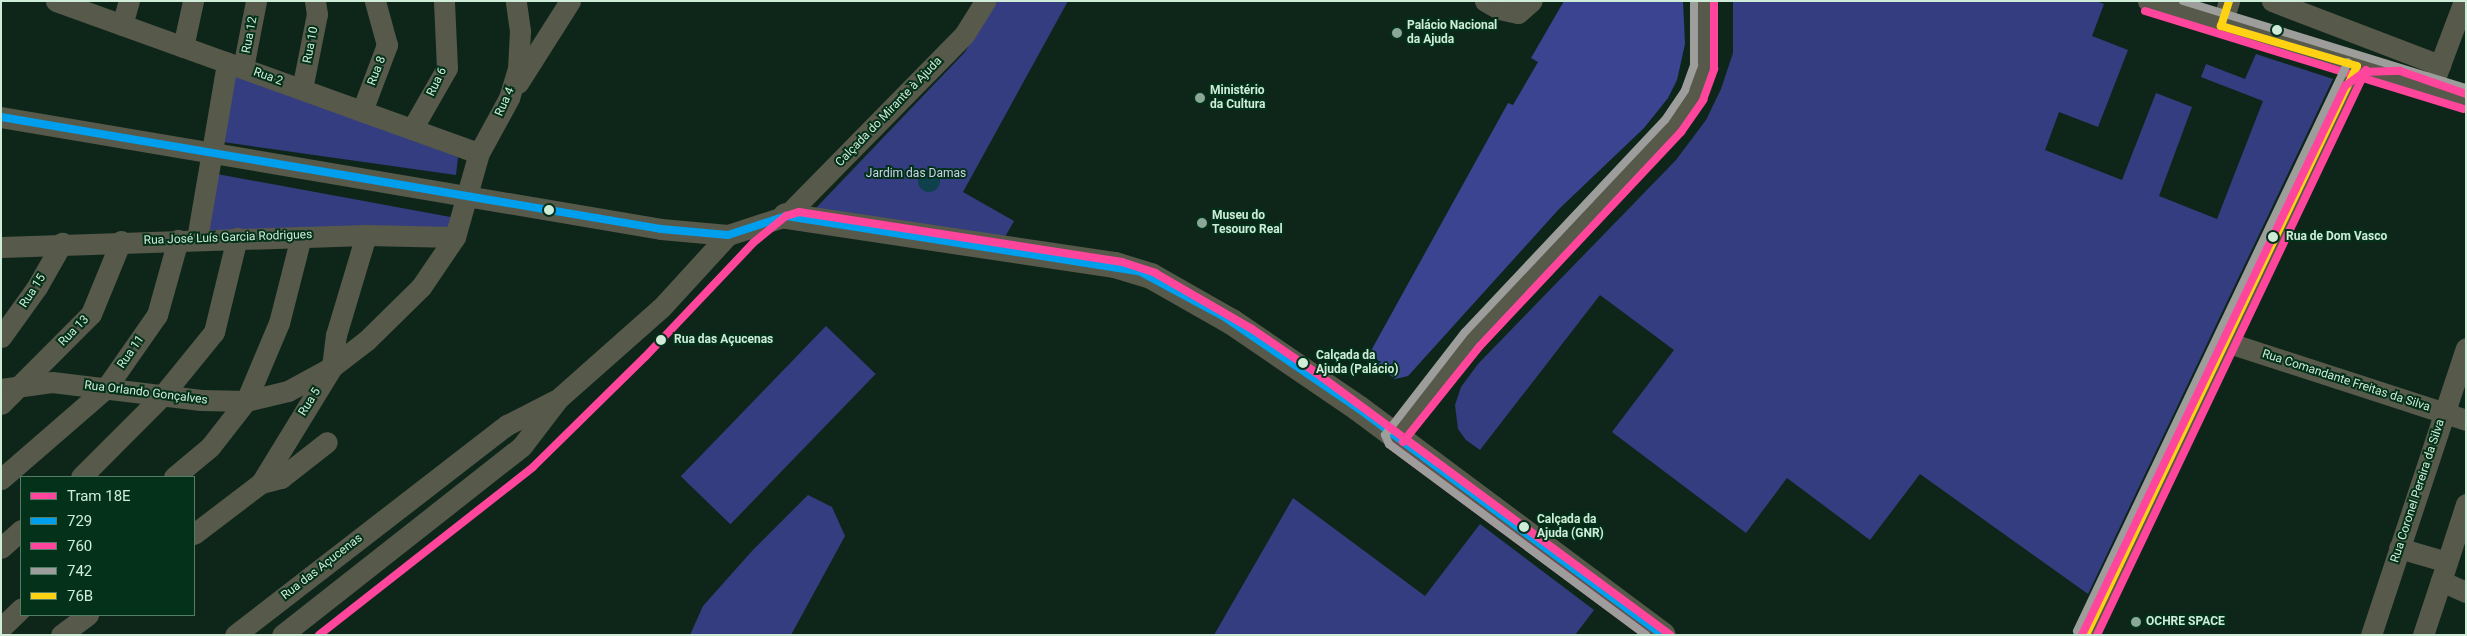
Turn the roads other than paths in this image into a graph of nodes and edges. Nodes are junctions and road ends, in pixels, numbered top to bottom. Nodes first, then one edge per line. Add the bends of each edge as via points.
1 (129, 1) edge
2 (193, 1) edge
3 (256, 1) edge
4 (314, 1) edge
5 (374, 1) edge
6 (444, 1) edge
7 (516, 1) edge
8 (570, 1) edge
9 (985, 1) edge
10 (1485, 1) edge
11 (1532, 1) edge
12 (1704, 1) edge
13 (2148, 1) edge
14 (2229, 1) edge
15 (2272, 1) edge
16 (2464, 1) edge
17 (60, 2) edge
18 (122, 25) junction
19 (2221, 26) junction
20 (183, 47) junction
21 (235, 66) junction
22 (2357, 66) junction
23 (2435, 76) junction
24 (302, 89) junction
25 (509, 98) junction
26 (2466, 98) edge
27 (362, 111) junction
28 (1, 117) edge
29 (412, 129) junction
30 (480, 153) junction
31 (212, 154) junction
32 (467, 196) junction
33 (786, 216) junction
34 (366, 234) junction
35 (301, 236) junction
36 (728, 236) junction
37 (454, 237) junction
38 (236, 238) junction
39 (187, 240) junction
40 (121, 241) junction
41 (62, 243) junction
42 (1, 247) edge
43 (1, 337) edge
44 (2226, 342) junction
45 (2466, 348) edge
46 (332, 367) junction
47 (11, 388) edge
48 (106, 388) junction
49 (162, 396) junction
50 (558, 399) junction
51 (246, 401) junction
52 (1, 404) edge
53 (2444, 413) junction
54 (2466, 420) edge
55 (1396, 436) junction
56 (327, 442) dead end
57 (82, 476) edge
58 (175, 476) edge
59 (1, 479) edge
60 (261, 483) junction
61 (2466, 504) edge
62 (20, 531) edge
63 (195, 533) edge
64 (1, 548) edge
65 (2399, 548) junction
66 (2452, 558) edge
67 (2466, 592) edge
68 (20, 610) edge
69 (87, 616) edge
70 (1, 628) edge
71 (61, 635) edge
72 (235, 635) edge
73 (282, 635) edge
74 (1663, 635) edge
75 (2086, 635) edge
76 (2371, 635) edge
77 (2423, 635) edge

1 - 18 street
2 - 20 street
3 - 21 street, Rua 12
4 - 24 street, Rua 10 via 317,14
5 - 27 street, Rua 8 via 387,45
6 - 29 street, Rua 6 via 447,68
7 - 25 street, Rua 4 via 520,31 518,69
8 - 25 street
9 - 33 street, Calçada do Mirante à Ajuda via 964,35
10 - 11 street via 1499,9 1518,13
12 - 55 street via 1704,67 1694,95 1673,126 1472,339
13 - 19 street
14 - 19 street
15 - 23 street
16 - 23 street
17 - 18 street, Rua 2
18 - 20 street, Rua 2
19 - 22 street
20 - 21 street, Rua 2
21 - 24 street, Rua 2
21 - 31 street, Rua 12
22 - 23 street
22 - 44 street
23 - 26 street
24 - 27 street, Rua 2
25 - 30 street, Rua 4
27 - 29 street, Rua 2
28 - 31 street
29 - 30 street, Rua 2
30 - 32 street, Rua 4
31 - 32 street
31 - 39 street, Rua 11
32 - 36 street via 660,229
32 - 37 street, Rua Orlando Gonçalves
33 - 36 street
33 - 55 street via 1140,271 1227,319
34 - 35 street, Rua José Luís Garcia Rodrigues
34 - 37 street, Rua José Luís Garcia Rodrigues
34 - 46 street, Rua 5 via 336,334
35 - 38 street, Rua José Luís Garcia Rodrigues
35 - 51 street via 279,323
36 - 50 street, Rua das Açucenas via 661,308
37 - 46 street, Rua Orlando Gonçalves via 421,287 367,340
38 - 39 street, Rua José Luís Garcia Rodrigues
38 - 49 street via 214,332
39 - 40 street, Rua José Luís Garcia Rodrigues
39 - 48 street, Rua 11 via 157,315
40 - 41 street, Rua José Luís Garcia Rodrigues
40 - 47 street, Rua 13 via 90,314
41 - 42 street, Rua José Luís Garcia Rodrigues
41 - 43 street, Rua 15 via 37,287
44 - 53 street, Rua Comandante Freitas da Silva
44 - 75 street
45 - 53 street, Rua Coronel Pereira da Silva
46 - 51 street, Rua Orlando Gonçalves via 288,391
46 - 60 street, Rua 5
47 - 48 street, Rua Orlando Gonçalves via 52,382
47 - 52 street, Rua 13
48 - 49 street, Rua Orlando Gonçalves
48 - 59 street, Rua 11
49 - 51 street, Rua Orlando Gonçalves
49 - 57 street
50 - 72 street, Rua das Açucenas via 507,425
50 - 73 street, Rua das Açucenas via 522,446
51 - 58 street via 210,447
53 - 54 street, Rua Comandante Freitas da Silva
53 - 65 street, Rua Coronel Pereira da Silva
55 - 74 street
56 - 60 street via 281,478
60 - 63 street, Rua 5
61 - 66 street
62 - 64 street
65 - 66 street
65 - 76 street, Rua Coronel Pereira da Silva
66 - 67 street
66 - 77 street
68 - 70 street
69 - 71 street

